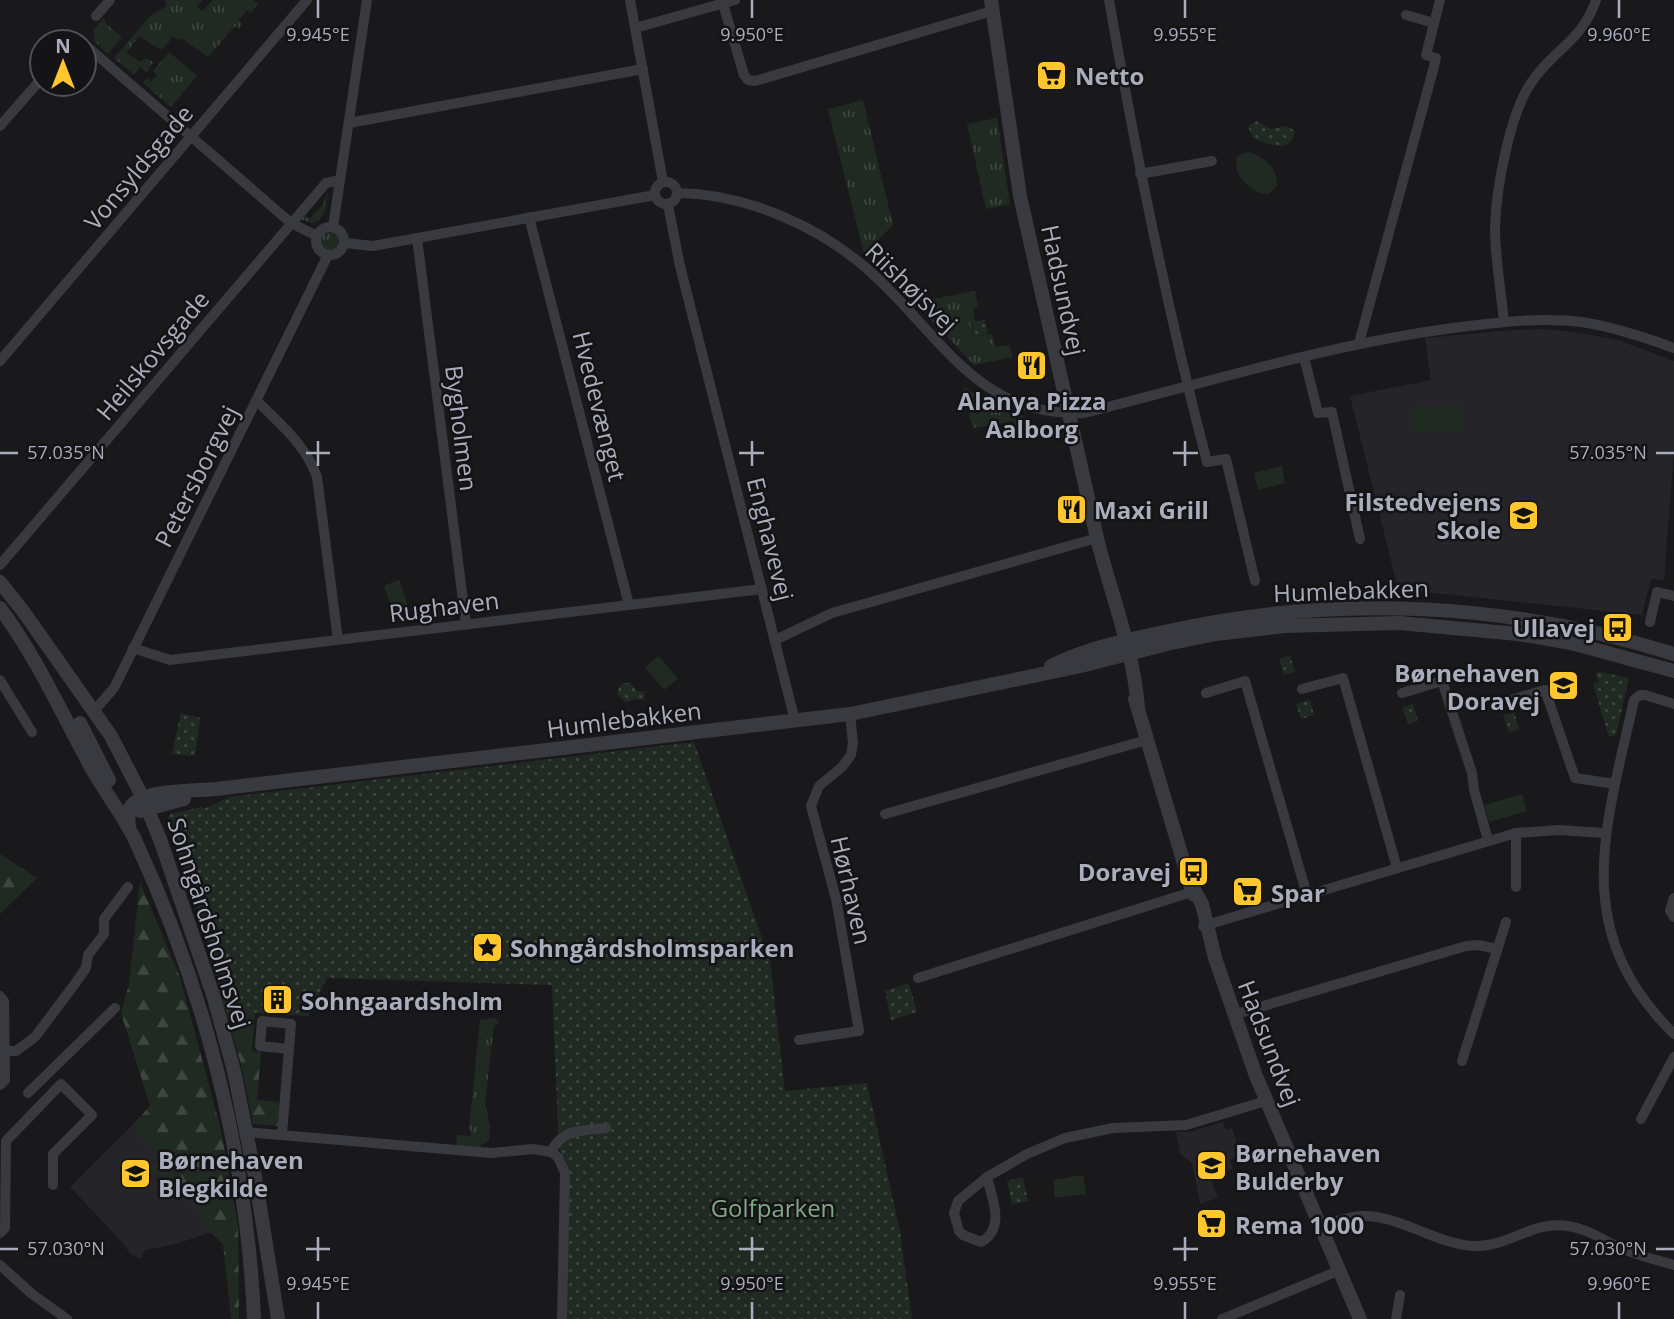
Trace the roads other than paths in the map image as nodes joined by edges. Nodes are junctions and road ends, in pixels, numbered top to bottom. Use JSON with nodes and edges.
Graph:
{"nodes":[{"id":1,"x":110,"y":0,"type":"edge"},
{"id":2,"x":307,"y":0,"type":"edge"},
{"id":3,"x":367,"y":0,"type":"edge"},
{"id":4,"x":631,"y":0,"type":"edge"},
{"id":5,"x":735,"y":0,"type":"edge"},
{"id":6,"x":1109,"y":0,"type":"edge"},
{"id":7,"x":1440,"y":0,"type":"edge"},
{"id":8,"x":1595,"y":0,"type":"edge"},
{"id":9,"x":723,"y":4,"type":"junction"},
{"id":10,"x":991,"y":5,"type":"edge"},
{"id":11,"x":1406,"y":15,"type":"dead end"},
{"id":12,"x":96,"y":16,"type":"dead end"},
{"id":13,"x":1434,"y":23,"type":"junction"},
{"id":14,"x":635,"y":28,"type":"junction"},
{"id":15,"x":98,"y":56,"type":"edge"},
{"id":16,"x":643,"y":69,"type":"junction"},
{"id":17,"x":28,"y":94,"type":"edge"},
{"id":18,"x":349,"y":123,"type":"junction"},
{"id":19,"x":0,"y":126,"type":"edge"},
{"id":20,"x":190,"y":138,"type":"junction"},
{"id":21,"x":1212,"y":161,"type":"dead end"},
{"id":22,"x":1140,"y":174,"type":"junction"},
{"id":23,"x":340,"y":180,"type":"junction"},
{"id":24,"x":663,"y":182,"type":"junction"},
{"id":25,"x":678,"y":193,"type":"junction"},
{"id":26,"x":655,"y":195,"type":"junction"},
{"id":27,"x":668,"y":205,"type":"junction"},
{"id":28,"x":529,"y":217,"type":"junction"},
{"id":29,"x":291,"y":223,"type":"junction"},
{"id":30,"x":333,"y":227,"type":"junction"},
{"id":31,"x":317,"y":236,"type":"junction"},
{"id":32,"x":417,"y":238,"type":"junction"},
{"id":33,"x":345,"y":243,"type":"junction"},
{"id":34,"x":328,"y":255,"type":"junction"},
{"id":35,"x":1504,"y":322,"type":"junction"},
{"id":36,"x":1359,"y":343,"type":"junction"},
{"id":37,"x":1674,"y":348,"type":"edge"},
{"id":38,"x":1304,"y":357,"type":"junction"},
{"id":39,"x":0,"y":361,"type":"edge"},
{"id":40,"x":1188,"y":387,"type":"junction"},
{"id":41,"x":257,"y":401,"type":"junction"},
{"id":42,"x":1068,"y":414,"type":"junction"},
{"id":43,"x":1097,"y":538,"type":"junction"},
{"id":44,"x":1360,"y":539,"type":"dead end"},
{"id":45,"x":0,"y":565,"type":"edge"},
{"id":46,"x":1255,"y":581,"type":"dead end"},
{"id":47,"x":0,"y":582,"type":"edge"},
{"id":48,"x":762,"y":589,"type":"junction"},
{"id":49,"x":1674,"y":596,"type":"edge"},
{"id":50,"x":629,"y":605,"type":"junction"},
{"id":51,"x":0,"y":608,"type":"edge"},
{"id":52,"x":10,"y":621,"type":"junction"},
{"id":53,"x":1650,"y":622,"type":"dead end"},
{"id":54,"x":467,"y":624,"type":"junction"},
{"id":55,"x":338,"y":640,"type":"junction"},
{"id":56,"x":775,"y":640,"type":"junction"},
{"id":57,"x":133,"y":648,"type":"junction"},
{"id":58,"x":1124,"y":648,"type":"junction"},
{"id":59,"x":1674,"y":654,"type":"edge"},
{"id":60,"x":1674,"y":671,"type":"edge"},
{"id":61,"x":0,"y":680,"type":"edge"},
{"id":62,"x":1302,"y":690,"type":"dead end"},
{"id":63,"x":1206,"y":693,"type":"dead end"},
{"id":64,"x":1402,"y":693,"type":"dead end"},
{"id":65,"x":1504,"y":702,"type":"dead end"},
{"id":66,"x":1674,"y":704,"type":"edge"},
{"id":67,"x":94,"y":711,"type":"junction"},
{"id":68,"x":850,"y":714,"type":"junction"},
{"id":69,"x":795,"y":721,"type":"junction"},
{"id":70,"x":32,"y":732,"type":"dead end"},
{"id":71,"x":1147,"y":740,"type":"junction"},
{"id":72,"x":1615,"y":783,"type":"junction"},
{"id":73,"x":145,"y":803,"type":"junction"},
{"id":74,"x":129,"y":811,"type":"junction"},
{"id":75,"x":885,"y":814,"type":"dead end"},
{"id":76,"x":129,"y":827,"type":"junction"},
{"id":77,"x":1516,"y":833,"type":"junction"},
{"id":78,"x":1604,"y":833,"type":"junction"},
{"id":79,"x":1488,"y":840,"type":"junction"},
{"id":80,"x":1397,"y":868,"type":"junction"},
{"id":81,"x":128,"y":887,"type":"dead end"},
{"id":82,"x":1516,"y":887,"type":"dead end"},
{"id":83,"x":1194,"y":890,"type":"junction"},
{"id":84,"x":1307,"y":895,"type":"junction"},
{"id":85,"x":1674,"y":898,"type":"edge"},
{"id":86,"x":1674,"y":917,"type":"edge"},
{"id":87,"x":1506,"y":922,"type":"dead end"},
{"id":88,"x":1206,"y":929,"type":"junction"},
{"id":89,"x":1497,"y":949,"type":"junction"},
{"id":90,"x":918,"y":978,"type":"dead end"},
{"id":91,"x":0,"y":996,"type":"edge"},
{"id":92,"x":115,"y":1008,"type":"dead end"},
{"id":93,"x":1233,"y":1015,"type":"junction"},
{"id":94,"x":1674,"y":1034,"type":"edge"},
{"id":95,"x":799,"y":1040,"type":"dead end"},
{"id":96,"x":289,"y":1049,"type":"dead end"},
{"id":97,"x":5,"y":1051,"type":"junction"},
{"id":98,"x":1674,"y":1057,"type":"edge"},
{"id":99,"x":1462,"y":1061,"type":"dead end"},
{"id":100,"x":48,"y":1073,"type":"junction"},
{"id":101,"x":0,"y":1084,"type":"edge"},
{"id":102,"x":61,"y":1084,"type":"junction"},
{"id":103,"x":28,"y":1093,"type":"dead end"},
{"id":104,"x":1266,"y":1101,"type":"junction"},
{"id":105,"x":1640,"y":1119,"type":"dead end"},
{"id":106,"x":606,"y":1128,"type":"dead end"},
{"id":107,"x":246,"y":1132,"type":"junction"},
{"id":108,"x":282,"y":1134,"type":"junction"},
{"id":109,"x":3,"y":1138,"type":"edge"},
{"id":110,"x":551,"y":1152,"type":"junction"},
{"id":111,"x":987,"y":1177,"type":"junction"},
{"id":112,"x":53,"y":1185,"type":"dead end"},
{"id":113,"x":1320,"y":1228,"type":"junction"},
{"id":114,"x":0,"y":1233,"type":"edge"},
{"id":115,"x":0,"y":1265,"type":"edge"},
{"id":116,"x":1674,"y":1265,"type":"edge"},
{"id":117,"x":1338,"y":1271,"type":"junction"},
{"id":118,"x":1400,"y":1295,"type":"dead end"},
{"id":119,"x":63,"y":1318,"type":"edge"},
{"id":120,"x":254,"y":1319,"type":"edge"},
{"id":121,"x":278,"y":1319,"type":"edge"},
{"id":122,"x":562,"y":1319,"type":"edge"},
{"id":123,"x":1223,"y":1319,"type":"edge"},
{"id":124,"x":1360,"y":1319,"type":"edge"},
{"id":125,"x":1396,"y":1319,"type":"edge"}],
"edges":[{"from":1,"to":12,"type":"street"},
{"from":2,"to":20,"type":"street","name":"Vonsyldsgade"},
{"from":3,"to":18,"type":"street"},
{"from":4,"to":14,"type":"street"},
{"from":5,"to":9,"type":"street"},
{"from":6,"to":22,"type":"street"},
{"from":7,"to":13,"type":"street"},
{"from":8,"to":35,"type":"street"},
{"from":9,"to":10,"type":"street"},
{"from":9,"to":14,"type":"street"},
{"from":10,"to":42,"type":"street","name":"Hadsundvej"},
{"from":11,"to":13,"type":"street"},
{"from":13,"to":36,"type":"street"},
{"from":14,"to":16,"type":"street"},
{"from":15,"to":20,"type":"street"},
{"from":16,"to":18,"type":"street"},
{"from":16,"to":24,"type":"street"},
{"from":17,"to":19,"type":"street"},
{"from":18,"to":23,"type":"street"},
{"from":20,"to":29,"type":"street"},
{"from":20,"to":39,"type":"street","name":"Vonsyldsgade"},
{"from":21,"to":22,"type":"street"},
{"from":22,"to":40,"type":"street"},
{"from":23,"to":29,"type":"street","name":"Heilskovsgade"},
{"from":23,"to":30,"type":"street"},
{"from":24,"to":25,"type":"street"},
{"from":24,"to":26,"type":"street"},
{"from":25,"to":27,"type":"street"},
{"from":25,"to":42,"type":"street","name":"Riishøjsvej"},
{"from":26,"to":27,"type":"street"},
{"from":26,"to":28,"type":"street"},
{"from":27,"to":48,"type":"street","name":"Enghavevej"},
{"from":28,"to":32,"type":"street"},
{"from":28,"to":50,"type":"street","name":"Hvedevænget"},
{"from":29,"to":31,"type":"street"},
{"from":29,"to":45,"type":"street","name":"Heilskovsgade"},
{"from":30,"to":31,"type":"street"},
{"from":30,"to":33,"type":"street"},
{"from":31,"to":34,"type":"street"},
{"from":32,"to":33,"type":"street"},
{"from":32,"to":54,"type":"street","name":"Bygholmen"},
{"from":33,"to":34,"type":"street"},
{"from":34,"to":41,"type":"street","name":"Petersborgvej"},
{"from":35,"to":36,"type":"street","name":"Riishøjsvej"},
{"from":35,"to":37,"type":"street","name":"Riishøjsvej"},
{"from":36,"to":38,"type":"street","name":"Riishøjsvej"},
{"from":38,"to":40,"type":"street","name":"Riishøjsvej"},
{"from":38,"to":44,"type":"street"},
{"from":40,"to":42,"type":"street","name":"Riishøjsvej"},
{"from":40,"to":46,"type":"street"},
{"from":41,"to":55,"type":"street"},
{"from":41,"to":57,"type":"street","name":"Petersborgvej"},
{"from":42,"to":43,"type":"street","name":"Hadsundvej"},
{"from":43,"to":56,"type":"street"},
{"from":43,"to":58,"type":"street","name":"Hadsundvej"},
{"from":47,"to":67,"type":"street","name":"Sohngårdsholmsvej"},
{"from":48,"to":50,"type":"street","name":"Rughaven"},
{"from":48,"to":56,"type":"street","name":"Enghavevej"},
{"from":49,"to":53,"type":"street"},
{"from":50,"to":54,"type":"street","name":"Rughaven"},
{"from":51,"to":52,"type":"street","name":"Sohngårdsholmsvej"},
{"from":52,"to":74,"type":"street"},
{"from":52,"to":76,"type":"street","name":"Sohngårdsholmsvej"},
{"from":54,"to":55,"type":"street","name":"Rughaven"},
{"from":55,"to":57,"type":"street","name":"Rughaven"},
{"from":56,"to":69,"type":"street","name":"Enghavevej"},
{"from":57,"to":67,"type":"street","name":"Petersborgvej"},
{"from":58,"to":59,"type":"street","name":"Humlebakken"},
{"from":58,"to":60,"type":"street","name":"Humlebakken"},
{"from":58,"to":68,"type":"street","name":"Humlebakken"},
{"from":58,"to":71,"type":"street","name":"Hadsundvej"},
{"from":61,"to":70,"type":"street"},
{"from":62,"to":80,"type":"street"},
{"from":63,"to":84,"type":"street"},
{"from":64,"to":79,"type":"street"},
{"from":65,"to":72,"type":"street"},
{"from":66,"to":72,"type":"street"},
{"from":67,"to":73,"type":"street","name":"Sohngårdsholmsvej"},
{"from":68,"to":69,"type":"street","name":"Humlebakken"},
{"from":68,"to":95,"type":"street","name":"Hørhaven"},
{"from":69,"to":73,"type":"street","name":"Humlebakken"},
{"from":71,"to":75,"type":"street"},
{"from":71,"to":83,"type":"street","name":"Hadsundvej"},
{"from":72,"to":78,"type":"street"},
{"from":73,"to":74,"type":"street"},
{"from":73,"to":107,"type":"street","name":"Sohngårdsholmsvej"},
{"from":74,"to":76,"type":"street"},
{"from":76,"to":120,"type":"street","name":"Sohngårdsholmsvej"},
{"from":77,"to":78,"type":"street"},
{"from":77,"to":79,"type":"street"},
{"from":77,"to":82,"type":"street"},
{"from":78,"to":94,"type":"street"},
{"from":79,"to":80,"type":"street"},
{"from":80,"to":84,"type":"street"},
{"from":81,"to":97,"type":"street"},
{"from":83,"to":88,"type":"street","name":"Hadsundvej"},
{"from":83,"to":90,"type":"street"},
{"from":84,"to":88,"type":"street"},
{"from":85,"to":86,"type":"street"},
{"from":87,"to":89,"type":"street"},
{"from":88,"to":93,"type":"street","name":"Hadsundvej"},
{"from":89,"to":93,"type":"street"},
{"from":89,"to":99,"type":"street"},
{"from":91,"to":97,"type":"street"},
{"from":92,"to":100,"type":"street"},
{"from":93,"to":104,"type":"street","name":"Hadsundvej"},
{"from":96,"to":108,"type":"street"},
{"from":97,"to":101,"type":"street"},
{"from":98,"to":105,"type":"street"},
{"from":100,"to":102,"type":"street"},
{"from":100,"to":103,"type":"street"},
{"from":102,"to":109,"type":"street"},
{"from":102,"to":112,"type":"street"},
{"from":104,"to":111,"type":"street"},
{"from":104,"to":113,"type":"street","name":"Hadsundvej"},
{"from":106,"to":110,"type":"street"},
{"from":107,"to":108,"type":"street"},
{"from":107,"to":121,"type":"street","name":"Sohngårdsholmsvej"},
{"from":108,"to":110,"type":"street"},
{"from":109,"to":114,"type":"street"},
{"from":110,"to":122,"type":"street"},
{"from":111,"to":111,"type":"street"},
{"from":113,"to":116,"type":"street"},
{"from":113,"to":117,"type":"street","name":"Hadsundvej"},
{"from":115,"to":119,"type":"street"},
{"from":117,"to":123,"type":"street"},
{"from":117,"to":124,"type":"street","name":"Hadsundvej"},
{"from":118,"to":125,"type":"street"}]}
